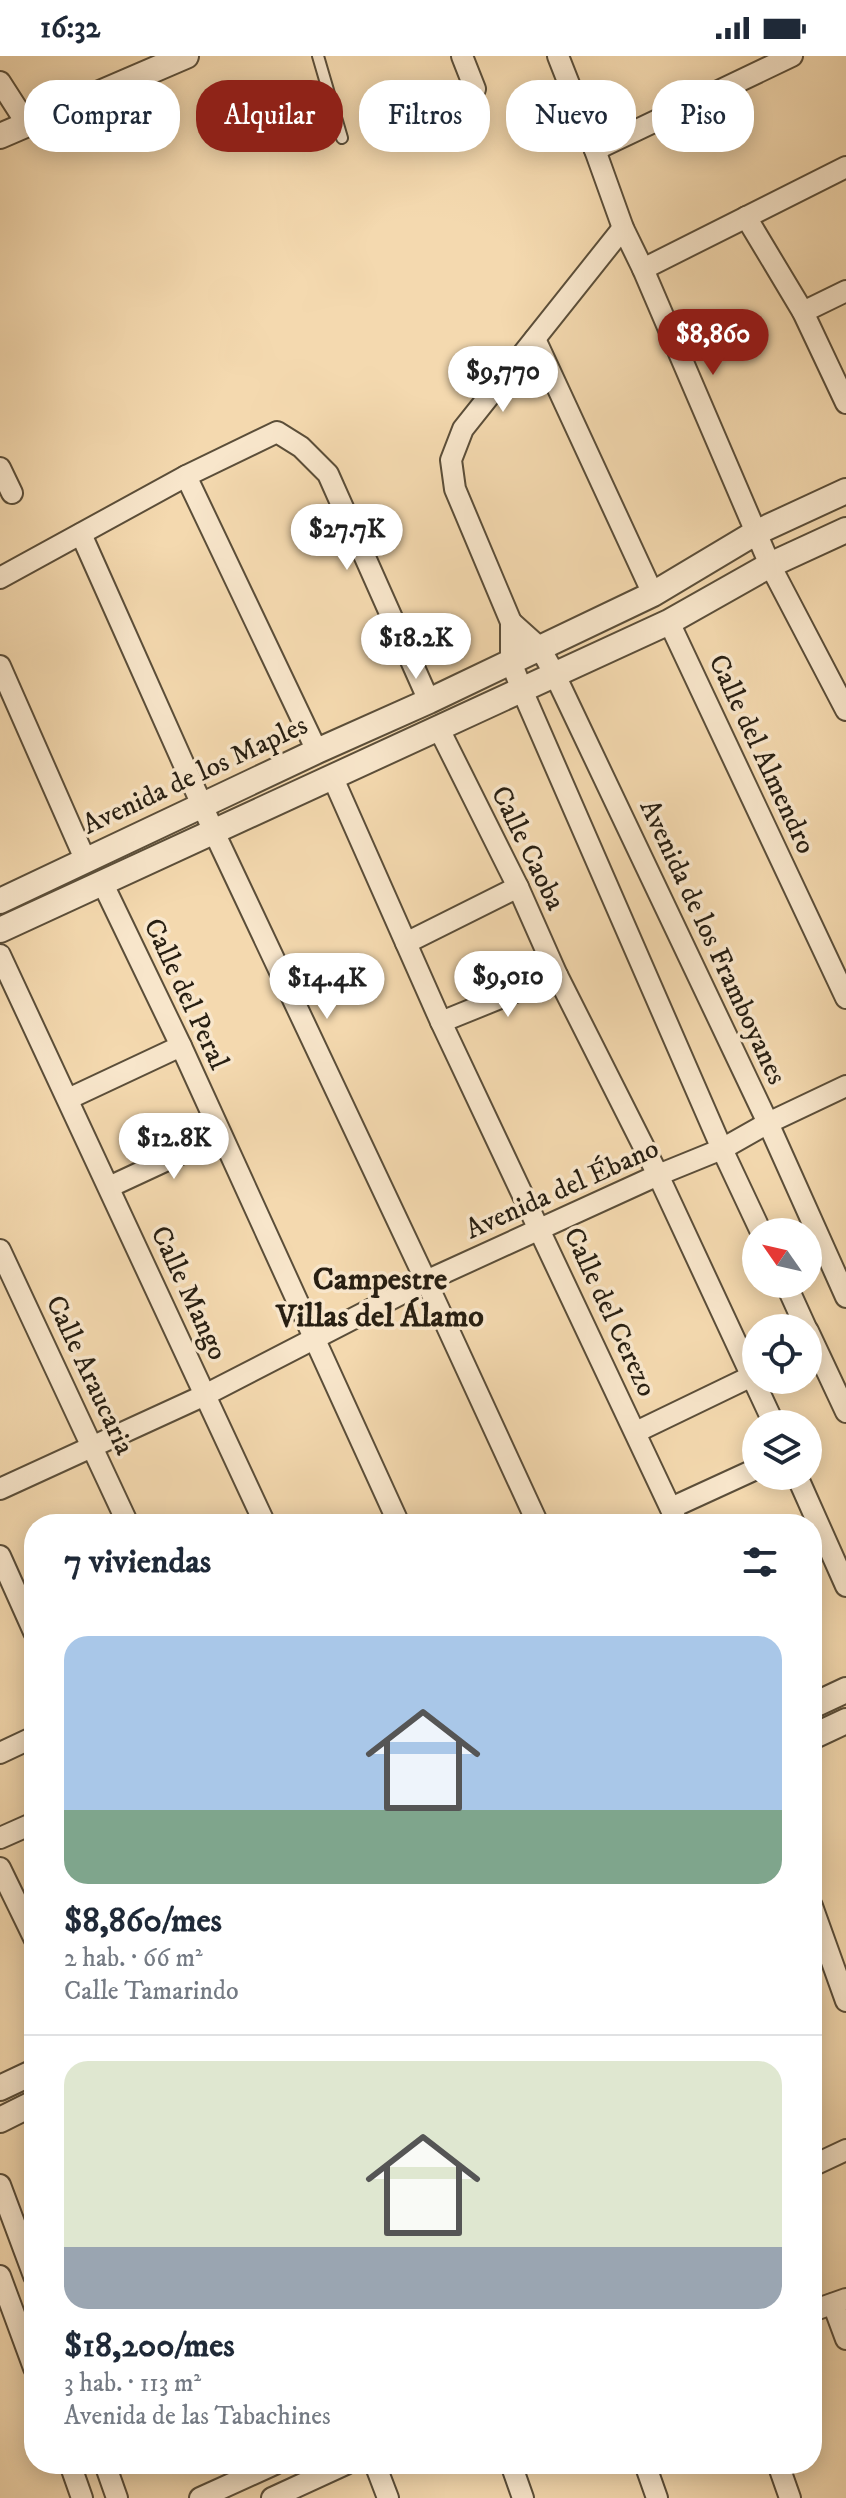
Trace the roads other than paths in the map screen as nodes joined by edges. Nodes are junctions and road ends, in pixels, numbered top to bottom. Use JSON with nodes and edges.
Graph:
{"nodes":[{"id":1,"x":186,"y":56,"type":"edge"},
{"id":2,"x":318,"y":56,"type":"edge"},
{"id":3,"x":462,"y":56,"type":"edge"},
{"id":4,"x":558,"y":56,"type":"edge"},
{"id":5,"x":792,"y":56,"type":"edge"},
{"id":6,"x":153,"y":62,"type":"edge"},
{"id":7,"x":116,"y":80,"type":"edge"},
{"id":8,"x":325,"y":80,"type":"edge"},
{"id":9,"x":471,"y":80,"type":"edge"},
{"id":10,"x":567,"y":80,"type":"edge"},
{"id":11,"x":0,"y":82,"type":"edge"},
{"id":12,"x":24,"y":119,"type":"edge"},
{"id":13,"x":24,"y":125,"type":"edge"},
{"id":14,"x":636,"y":130,"type":"edge"},
{"id":15,"x":0,"y":136,"type":"edge"},
{"id":16,"x":596,"y":152,"type":"edge"},
{"id":17,"x":846,"y":167,"type":"edge"},
{"id":18,"x":746,"y":217,"type":"junction"},
{"id":19,"x":623,"y":228,"type":"junction"},
{"id":20,"x":643,"y":269,"type":"junction"},
{"id":21,"x":846,"y":291,"type":"edge"},
{"id":22,"x":803,"y":312,"type":"junction"},
{"id":23,"x":535,"y":339,"type":"junction"},
{"id":24,"x":846,"y":403,"type":"edge"},
{"id":25,"x":0,"y":468,"type":"edge"},
{"id":26,"x":186,"y":476,"type":"junction"},
{"id":27,"x":846,"y":491,"type":"edge"},
{"id":28,"x":12,"y":493,"type":"dead end"},
{"id":29,"x":846,"y":530,"type":"edge"},
{"id":30,"x":755,"y":533,"type":"junction"},
{"id":31,"x":81,"y":534,"type":"junction"},
{"id":32,"x":770,"y":565,"type":"junction"},
{"id":33,"x":0,"y":578,"type":"edge"},
{"id":34,"x":653,"y":594,"type":"junction"},
{"id":35,"x":511,"y":622,"type":"junction"},
{"id":36,"x":669,"y":622,"type":"junction"},
{"id":37,"x":540,"y":648,"type":"junction"},
{"id":38,"x":511,"y":662,"type":"junction"},
{"id":39,"x":0,"y":666,"type":"edge"},
{"id":40,"x":555,"y":675,"type":"junction"},
{"id":41,"x":522,"y":690,"type":"junction"},
{"id":42,"x":429,"y":701,"type":"junction"},
{"id":43,"x":846,"y":710,"type":"edge"},
{"id":44,"x":439,"y":729,"type":"junction"},
{"id":45,"x":317,"y":751,"type":"junction"},
{"id":46,"x":332,"y":776,"type":"junction"},
{"id":47,"x":203,"y":806,"type":"junction"},
{"id":48,"x":214,"y":832,"type":"junction"},
{"id":49,"x":85,"y":859,"type":"junction"},
{"id":50,"x":102,"y":882,"type":"junction"},
{"id":51,"x":518,"y":887,"type":"junction"},
{"id":52,"x":0,"y":901,"type":"edge"},
{"id":53,"x":0,"y":930,"type":"edge"},
{"id":54,"x":406,"y":943,"type":"junction"},
{"id":55,"x":0,"y":955,"type":"edge"},
{"id":56,"x":557,"y":975,"type":"junction"},
{"id":57,"x":846,"y":998,"type":"edge"},
{"id":58,"x":441,"y":1022,"type":"junction"},
{"id":59,"x":181,"y":1046,"type":"junction"},
{"id":60,"x":846,"y":1086,"type":"edge"},
{"id":61,"x":68,"y":1099,"type":"junction"},
{"id":62,"x":768,"y":1123,"type":"junction"},
{"id":63,"x":221,"y":1135,"type":"junction"},
{"id":64,"x":722,"y":1149,"type":"junction"},
{"id":65,"x":658,"y":1175,"type":"junction"},
{"id":66,"x":109,"y":1187,"type":"junction"},
{"id":67,"x":754,"y":1218,"type":"edge"},
{"id":68,"x":540,"y":1229,"type":"junction"},
{"id":69,"x":0,"y":1250,"type":"edge"},
{"id":70,"x":426,"y":1281,"type":"junction"},
{"id":71,"x":846,"y":1297,"type":"edge"},
{"id":72,"x":316,"y":1339,"type":"junction"},
{"id":73,"x":742,"y":1355,"type":"edge"},
{"id":74,"x":822,"y":1362,"type":"edge"},
{"id":75,"x":742,"y":1381,"type":"edge"},
{"id":76,"x":205,"y":1395,"type":"junction"},
{"id":77,"x":846,"y":1412,"type":"edge"},
{"id":78,"x":636,"y":1432,"type":"junction"},
{"id":79,"x":93,"y":1446,"type":"junction"},
{"id":80,"x":742,"y":1477,"type":"edge"},
{"id":81,"x":0,"y":1489,"type":"edge"},
{"id":82,"x":803,"y":1490,"type":"edge"},
{"id":83,"x":124,"y":1514,"type":"edge"},
{"id":84,"x":260,"y":1514,"type":"edge"},
{"id":85,"x":395,"y":1514,"type":"edge"},
{"id":86,"x":533,"y":1514,"type":"edge"},
{"id":87,"x":673,"y":1514,"type":"edge"},
{"id":88,"x":677,"y":1514,"type":"edge"},
{"id":89,"x":814,"y":1514,"type":"edge"},
{"id":90,"x":822,"y":1532,"type":"edge"},
{"id":91,"x":0,"y":1556,"type":"edge"},
{"id":92,"x":846,"y":1586,"type":"edge"},
{"id":93,"x":24,"y":1610,"type":"edge"},
{"id":94,"x":846,"y":1690,"type":"edge"},
{"id":95,"x":822,"y":1701,"type":"edge"},
{"id":96,"x":846,"y":1721,"type":"edge"},
{"id":97,"x":822,"y":1732,"type":"edge"},
{"id":98,"x":24,"y":1742,"type":"edge"},
{"id":99,"x":0,"y":1753,"type":"edge"},
{"id":100,"x":24,"y":1827,"type":"edge"},
{"id":101,"x":0,"y":1838,"type":"edge"},
{"id":102,"x":0,"y":1868,"type":"edge"},
{"id":103,"x":24,"y":1917,"type":"edge"},
{"id":104,"x":822,"y":1934,"type":"edge"},
{"id":105,"x":846,"y":2001,"type":"edge"},
{"id":106,"x":24,"y":2077,"type":"edge"},
{"id":107,"x":0,"y":2088,"type":"edge"},
{"id":108,"x":24,"y":2108,"type":"edge"},
{"id":109,"x":0,"y":2120,"type":"edge"},
{"id":110,"x":846,"y":2150,"type":"edge"},
{"id":111,"x":822,"y":2161,"type":"edge"},
{"id":112,"x":0,"y":2185,"type":"edge"},
{"id":113,"x":24,"y":2249,"type":"edge"},
{"id":114,"x":0,"y":2276,"type":"edge"},
{"id":115,"x":840,"y":2302,"type":"edge"},
{"id":116,"x":846,"y":2339,"type":"edge"},
{"id":117,"x":24,"y":2341,"type":"edge"},
{"id":118,"x":74,"y":2474,"type":"edge"},
{"id":119,"x":109,"y":2474,"type":"edge"},
{"id":120,"x":235,"y":2474,"type":"edge"},
{"id":121,"x":324,"y":2474,"type":"edge"},
{"id":122,"x":379,"y":2474,"type":"edge"},
{"id":123,"x":515,"y":2474,"type":"edge"},
{"id":124,"x":649,"y":2474,"type":"edge"},
{"id":125,"x":782,"y":2474,"type":"edge"},
{"id":126,"x":82,"y":2498,"type":"edge"},
{"id":127,"x":117,"y":2498,"type":"edge"},
{"id":128,"x":200,"y":2498,"type":"edge"},
{"id":129,"x":272,"y":2498,"type":"edge"},
{"id":130,"x":388,"y":2498,"type":"edge"},
{"id":131,"x":523,"y":2498,"type":"edge"},
{"id":132,"x":657,"y":2498,"type":"edge"},
{"id":133,"x":790,"y":2498,"type":"edge"}],
"edges":[{"from":1,"to":6,"type":"street"},
{"from":2,"to":8,"type":"lane"},
{"from":3,"to":9,"type":"street"},
{"from":4,"to":10,"type":"street"},
{"from":5,"to":14,"type":"street"},
{"from":6,"to":7,"type":"street"},
{"from":11,"to":12,"type":"street"},
{"from":13,"to":15,"type":"street"},
{"from":16,"to":19,"type":"street"},
{"from":17,"to":18,"type":"street"},
{"from":18,"to":20,"type":"street"},
{"from":18,"to":22,"type":"street"},
{"from":19,"to":20,"type":"street"},
{"from":19,"to":23,"type":"street","name":"Avenida de los Framboyanes"},
{"from":20,"to":30,"type":"street"},
{"from":21,"to":22,"type":"street"},
{"from":22,"to":24,"type":"street"},
{"from":23,"to":34,"type":"street"},
{"from":23,"to":35,"type":"street","name":"Avenida de los Framboyanes"},
{"from":25,"to":28,"type":"street"},
{"from":26,"to":31,"type":"street"},
{"from":26,"to":42,"type":"street"},
{"from":26,"to":45,"type":"street"},
{"from":27,"to":30,"type":"street","name":"Avenida de los Maples"},
{"from":29,"to":32,"type":"street","name":"Avenida de los Maples"},
{"from":30,"to":32,"type":"street"},
{"from":30,"to":34,"type":"street","name":"Avenida de los Maples"},
{"from":31,"to":33,"type":"street"},
{"from":31,"to":47,"type":"street"},
{"from":32,"to":36,"type":"street","name":"Avenida de los Maples"},
{"from":32,"to":43,"type":"street"},
{"from":34,"to":37,"type":"street","name":"Avenida de los Maples"},
{"from":35,"to":37,"type":"street","name":"Avenida de los Framboyanes"},
{"from":35,"to":38,"type":"street","name":"Avenida de los Framboyanes"},
{"from":36,"to":40,"type":"street","name":"Avenida de los Maples"},
{"from":36,"to":57,"type":"street","name":"Calle del Almendro"},
{"from":37,"to":38,"type":"street","name":"Avenida de los Maples"},
{"from":37,"to":40,"type":"street","name":"Avenida de los Framboyanes"},
{"from":38,"to":41,"type":"street","name":"Avenida de los Framboyanes"},
{"from":38,"to":42,"type":"street","name":"Avenida de los Maples"},
{"from":39,"to":49,"type":"street"},
{"from":40,"to":41,"type":"street","name":"Avenida de los Maples"},
{"from":40,"to":62,"type":"street","name":"Avenida de los Framboyanes"},
{"from":41,"to":44,"type":"street","name":"Avenida de los Maples"},
{"from":41,"to":64,"type":"street","name":"Avenida de los Framboyanes"},
{"from":42,"to":45,"type":"street","name":"Avenida de los Maples"},
{"from":44,"to":46,"type":"street","name":"Avenida de los Maples"},
{"from":44,"to":51,"type":"street","name":"Calle Caoba"},
{"from":45,"to":47,"type":"street","name":"Avenida de los Maples"},
{"from":46,"to":48,"type":"street","name":"Avenida de los Maples"},
{"from":46,"to":54,"type":"street","name":"Calle del Cerezo"},
{"from":47,"to":48,"type":"street"},
{"from":47,"to":49,"type":"street","name":"Avenida de los Maples"},
{"from":48,"to":50,"type":"street","name":"Avenida de los Maples"},
{"from":48,"to":70,"type":"street"},
{"from":49,"to":52,"type":"street","name":"Avenida de los Maples"},
{"from":50,"to":53,"type":"street","name":"Avenida de los Maples"},
{"from":50,"to":59,"type":"street","name":"Calle del Peral"},
{"from":51,"to":54,"type":"street"},
{"from":51,"to":56,"type":"street","name":"Calle Caoba"},
{"from":54,"to":58,"type":"street","name":"Calle del Cerezo"},
{"from":55,"to":61,"type":"street","name":"Calle Mango"},
{"from":56,"to":58,"type":"street"},
{"from":56,"to":65,"type":"street","name":"Calle Caoba"},
{"from":58,"to":68,"type":"street","name":"Calle del Cerezo"},
{"from":59,"to":61,"type":"street"},
{"from":59,"to":63,"type":"street","name":"Calle del Peral"},
{"from":60,"to":62,"type":"street","name":"Avenida del Ébano"},
{"from":61,"to":66,"type":"street","name":"Calle Mango"},
{"from":62,"to":64,"type":"street","name":"Avenida del Ébano"},
{"from":62,"to":71,"type":"street","name":"Avenida de los Framboyanes"},
{"from":63,"to":66,"type":"street"},
{"from":63,"to":72,"type":"street","name":"Calle del Peral"},
{"from":64,"to":65,"type":"street","name":"Avenida del Ébano"},
{"from":64,"to":67,"type":"street","name":"Avenida de los Framboyanes"},
{"from":65,"to":68,"type":"street","name":"Avenida del Ébano"},
{"from":65,"to":73,"type":"street","name":"Calle Caoba"},
{"from":66,"to":76,"type":"street","name":"Calle Mango"},
{"from":68,"to":70,"type":"street","name":"Avenida del Ébano"},
{"from":68,"to":78,"type":"street","name":"Calle del Cerezo"},
{"from":69,"to":79,"type":"street","name":"Calle Araucaria"},
{"from":70,"to":72,"type":"street","name":"Avenida del Ébano"},
{"from":70,"to":86,"type":"street"},
{"from":72,"to":76,"type":"street","name":"Avenida del Ébano"},
{"from":72,"to":85,"type":"street","name":"Calle del Peral"},
{"from":74,"to":77,"type":"street"},
{"from":75,"to":78,"type":"street"},
{"from":76,"to":79,"type":"street","name":"Avenida del Ébano"},
{"from":76,"to":84,"type":"street","name":"Calle Mango"},
{"from":78,"to":87,"type":"street","name":"Calle del Cerezo"},
{"from":79,"to":81,"type":"street","name":"Avenida del Ébano"},
{"from":79,"to":83,"type":"street","name":"Calle Araucaria"},
{"from":80,"to":88,"type":"street"},
{"from":82,"to":89,"type":"street"},
{"from":90,"to":92,"type":"street"},
{"from":91,"to":93,"type":"street"},
{"from":94,"to":95,"type":"street"},
{"from":96,"to":97,"type":"street"},
{"from":98,"to":99,"type":"street"},
{"from":100,"to":101,"type":"street"},
{"from":102,"to":103,"type":"street"},
{"from":104,"to":105,"type":"street"},
{"from":106,"to":107,"type":"street"},
{"from":108,"to":109,"type":"street"},
{"from":110,"to":111,"type":"street"},
{"from":112,"to":113,"type":"street"},
{"from":114,"to":117,"type":"street"},
{"from":115,"to":116,"type":"street"},
{"from":118,"to":126,"type":"street"},
{"from":119,"to":127,"type":"street"},
{"from":120,"to":128,"type":"street"},
{"from":121,"to":129,"type":"street"},
{"from":122,"to":130,"type":"street"},
{"from":123,"to":131,"type":"street"},
{"from":124,"to":132,"type":"street"},
{"from":125,"to":133,"type":"street"}]}
